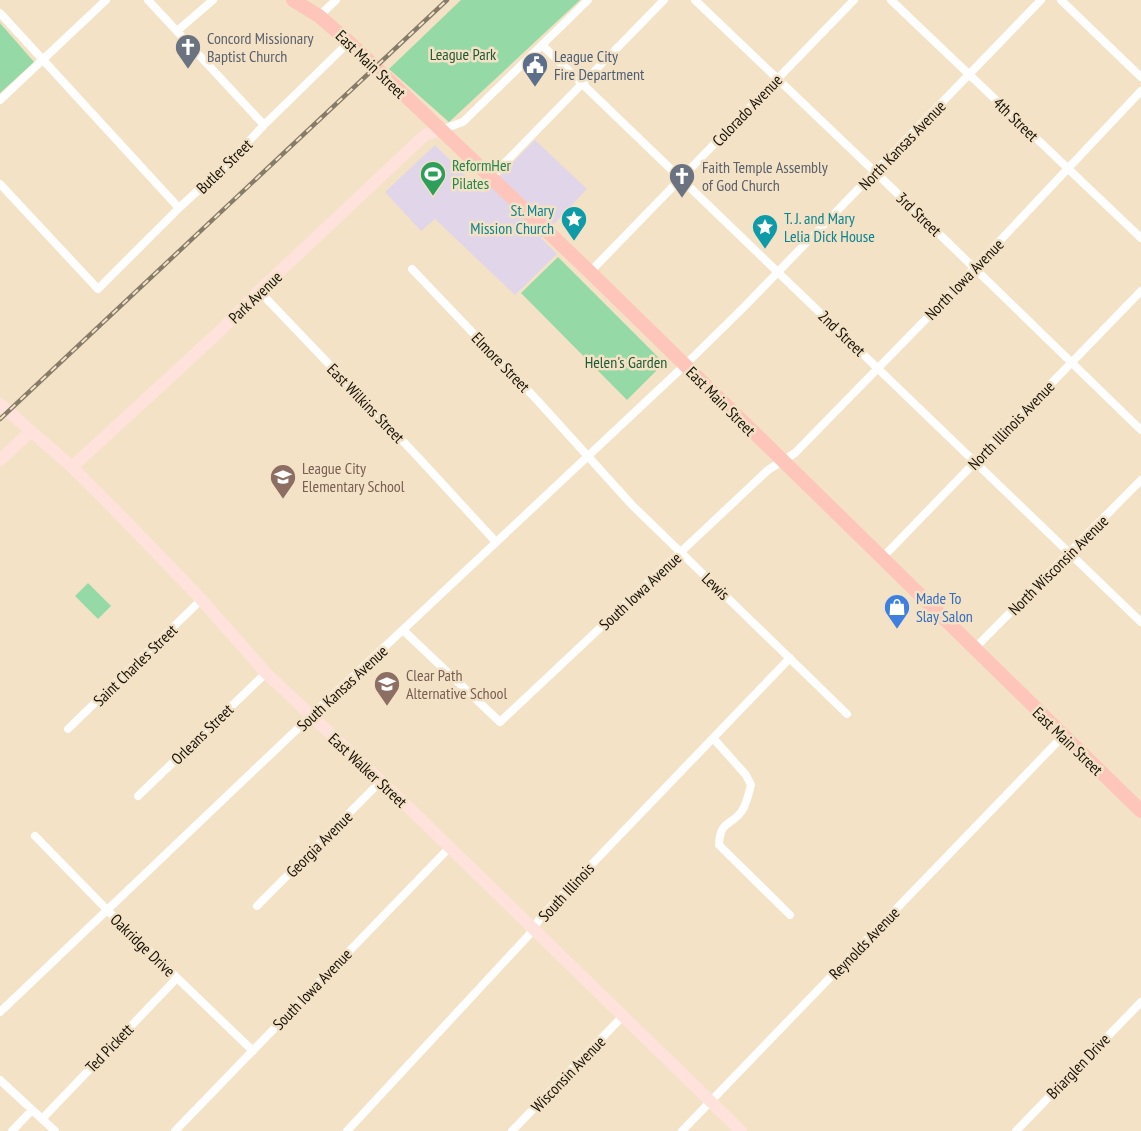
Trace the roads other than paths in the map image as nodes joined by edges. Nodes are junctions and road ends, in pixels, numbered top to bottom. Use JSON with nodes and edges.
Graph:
{"nodes":[{"id":1,"x":106,"y":0,"type":"edge"},
{"id":2,"x":148,"y":0,"type":"edge"},
{"id":3,"x":213,"y":0,"type":"edge"},
{"id":4,"x":293,"y":0,"type":"edge"},
{"id":5,"x":336,"y":0,"type":"edge"},
{"id":6,"x":588,"y":0,"type":"edge"},
{"id":7,"x":664,"y":0,"type":"edge"},
{"id":8,"x":694,"y":0,"type":"edge"},
{"id":9,"x":854,"y":0,"type":"edge"},
{"id":10,"x":891,"y":0,"type":"edge"},
{"id":11,"x":1041,"y":0,"type":"edge"},
{"id":12,"x":1061,"y":0,"type":"edge"},
{"id":13,"x":0,"y":13,"type":"edge"},
{"id":14,"x":319,"y":16,"type":"junction"},
{"id":15,"x":177,"y":31,"type":"junction"},
{"id":16,"x":349,"y":42,"type":"junction"},
{"id":17,"x":542,"y":45,"type":"junction"},
{"id":18,"x":44,"y":59,"type":"junction"},
{"id":19,"x":970,"y":75,"type":"junction"},
{"id":20,"x":1141,"y":77,"type":"edge"},
{"id":21,"x":777,"y":79,"type":"junction"},
{"id":22,"x":584,"y":84,"type":"junction"},
{"id":23,"x":1141,"y":92,"type":"edge"},
{"id":24,"x":0,"y":100,"type":"edge"},
{"id":25,"x":264,"y":125,"type":"junction"},
{"id":26,"x":440,"y":130,"type":"junction"},
{"id":27,"x":1068,"y":169,"type":"junction"},
{"id":28,"x":876,"y":172,"type":"junction"},
{"id":29,"x":491,"y":177,"type":"junction"},
{"id":30,"x":681,"y":178,"type":"junction"},
{"id":31,"x":0,"y":184,"type":"edge"},
{"id":32,"x":179,"y":208,"type":"junction"},
{"id":33,"x":1141,"y":238,"type":"edge"},
{"id":34,"x":974,"y":268,"type":"junction"},
{"id":35,"x":412,"y":269,"type":"dead end"},
{"id":36,"x":590,"y":272,"type":"junction"},
{"id":37,"x":779,"y":272,"type":"junction"},
{"id":38,"x":259,"y":291,"type":"junction"},
{"id":39,"x":1141,"y":291,"type":"edge"},
{"id":40,"x":1072,"y":363,"type":"junction"},
{"id":41,"x":685,"y":365,"type":"junction"},
{"id":42,"x":878,"y":367,"type":"junction"},
{"id":43,"x":0,"y":404,"type":"edge"},
{"id":44,"x":1141,"y":430,"type":"edge"},
{"id":45,"x":31,"y":431,"type":"junction"},
{"id":46,"x":588,"y":456,"type":"junction"},
{"id":47,"x":0,"y":460,"type":"edge"},
{"id":48,"x":782,"y":461,"type":"junction"},
{"id":49,"x":976,"y":461,"type":"junction"},
{"id":50,"x":72,"y":467,"type":"junction"},
{"id":51,"x":1141,"y":480,"type":"edge"},
{"id":52,"x":496,"y":542,"type":"junction"},
{"id":53,"x":682,"y":552,"type":"junction"},
{"id":54,"x":1071,"y":553,"type":"junction"},
{"id":55,"x":882,"y":558,"type":"junction"},
{"id":56,"x":201,"y":600,"type":"junction"},
{"id":57,"x":1141,"y":622,"type":"edge"},
{"id":58,"x":404,"y":630,"type":"junction"},
{"id":59,"x":974,"y":649,"type":"junction"},
{"id":60,"x":790,"y":658,"type":"junction"},
{"id":61,"x":266,"y":673,"type":"junction"},
{"id":62,"x":847,"y":714,"type":"dead end"},
{"id":63,"x":311,"y":716,"type":"junction"},
{"id":64,"x":68,"y":729,"type":"dead end"},
{"id":65,"x":1063,"y":736,"type":"junction"},
{"id":66,"x":713,"y":738,"type":"junction"},
{"id":67,"x":381,"y":781,"type":"junction"},
{"id":68,"x":138,"y":796,"type":"dead end"},
{"id":69,"x":1141,"y":811,"type":"edge"},
{"id":70,"x":35,"y":836,"type":"dead end"},
{"id":71,"x":450,"y":847,"type":"junction"},
{"id":72,"x":257,"y":906,"type":"dead end"},
{"id":73,"x":107,"y":909,"type":"junction"},
{"id":74,"x":790,"y":915,"type":"dead end"},
{"id":75,"x":532,"y":928,"type":"junction"},
{"id":76,"x":177,"y":978,"type":"junction"},
{"id":77,"x":1141,"y":1002,"type":"edge"},
{"id":78,"x":0,"y":1012,"type":"edge"},
{"id":79,"x":623,"y":1016,"type":"junction"},
{"id":80,"x":253,"y":1051,"type":"junction"},
{"id":81,"x":0,"y":1080,"type":"edge"},
{"id":82,"x":711,"y":1102,"type":"junction"},
{"id":83,"x":32,"y":1110,"type":"junction"},
{"id":84,"x":42,"y":1119,"type":"junction"},
{"id":85,"x":1021,"y":1129,"type":"edge"},
{"id":86,"x":12,"y":1131,"type":"edge"},
{"id":87,"x":55,"y":1131,"type":"edge"},
{"id":88,"x":175,"y":1131,"type":"edge"},
{"id":89,"x":347,"y":1131,"type":"edge"},
{"id":90,"x":512,"y":1131,"type":"edge"},
{"id":91,"x":682,"y":1131,"type":"edge"},
{"id":92,"x":741,"y":1131,"type":"edge"}],
"edges":[{"from":1,"to":18,"type":"street"},
{"from":2,"to":15,"type":"street"},
{"from":3,"to":15,"type":"street"},
{"from":4,"to":14,"type":"main road","name":"East Main Street"},
{"from":5,"to":14,"type":"street"},
{"from":6,"to":17,"type":"street"},
{"from":7,"to":22,"type":"street"},
{"from":8,"to":21,"type":"street","name":"3rd Street"},
{"from":9,"to":21,"type":"street","name":"Colorado Avenue"},
{"from":10,"to":19,"type":"street","name":"4th Street"},
{"from":11,"to":19,"type":"street","name":"North Kansas Avenue"},
{"from":12,"to":20,"type":"street"},
{"from":13,"to":18,"type":"street"},
{"from":14,"to":16,"type":"main road","name":"East Main Street"},
{"from":15,"to":25,"type":"street"},
{"from":16,"to":25,"type":"street","name":"Butler Street"},
{"from":16,"to":26,"type":"main road","name":"East Main Street"},
{"from":17,"to":22,"type":"street","name":"2nd Street"},
{"from":17,"to":26,"type":"street"},
{"from":18,"to":24,"type":"street"},
{"from":18,"to":32,"type":"street"},
{"from":19,"to":27,"type":"street","name":"4th Street"},
{"from":19,"to":28,"type":"street","name":"North Kansas Avenue"},
{"from":21,"to":28,"type":"street","name":"3rd Street"},
{"from":21,"to":30,"type":"street","name":"Colorado Avenue"},
{"from":22,"to":29,"type":"street"},
{"from":22,"to":30,"type":"street","name":"2nd Street"},
{"from":23,"to":27,"type":"street","name":"North Iowa Avenue"},
{"from":25,"to":32,"type":"street","name":"Butler Street"},
{"from":26,"to":29,"type":"main road","name":"East Main Street"},
{"from":26,"to":38,"type":"street","name":"Park Avenue"},
{"from":27,"to":33,"type":"street","name":"4th Street"},
{"from":27,"to":34,"type":"street","name":"North Iowa Avenue"},
{"from":28,"to":34,"type":"street","name":"3rd Street"},
{"from":28,"to":37,"type":"street","name":"North Kansas Avenue"},
{"from":29,"to":36,"type":"main road","name":"East Main Street"},
{"from":30,"to":36,"type":"street","name":"Colorado Avenue"},
{"from":30,"to":37,"type":"street","name":"2nd Street"},
{"from":31,"to":32,"type":"street","name":"Butler Street"},
{"from":34,"to":40,"type":"street","name":"3rd Street"},
{"from":34,"to":42,"type":"street","name":"North Iowa Avenue"},
{"from":35,"to":46,"type":"street","name":"Elmore Street"},
{"from":36,"to":41,"type":"main road","name":"East Main Street"},
{"from":37,"to":41,"type":"street","name":"North Kansas Avenue"},
{"from":37,"to":42,"type":"street","name":"2nd Street"},
{"from":38,"to":50,"type":"street","name":"Park Avenue"},
{"from":38,"to":52,"type":"street","name":"East Wilkins Street"},
{"from":39,"to":40,"type":"street","name":"North Illinois Avenue"},
{"from":40,"to":44,"type":"street","name":"3rd Street"},
{"from":40,"to":49,"type":"street","name":"North Illinois Avenue"},
{"from":41,"to":46,"type":"street","name":"South Kansas Avenue"},
{"from":41,"to":48,"type":"main road","name":"East Main Street"},
{"from":42,"to":48,"type":"street","name":"North Iowa Avenue"},
{"from":42,"to":49,"type":"street","name":"2nd Street"},
{"from":43,"to":45,"type":"street","name":"East Walker Street"},
{"from":45,"to":47,"type":"street"},
{"from":45,"to":50,"type":"street","name":"East Walker Street"},
{"from":46,"to":52,"type":"street","name":"South Kansas Avenue"},
{"from":46,"to":53,"type":"street","name":"Lewis"},
{"from":48,"to":53,"type":"street","name":"South Iowa Avenue"},
{"from":48,"to":55,"type":"main road","name":"East Main Street"},
{"from":49,"to":54,"type":"street","name":"2nd Street"},
{"from":49,"to":55,"type":"street","name":"North Illinois Avenue"},
{"from":50,"to":56,"type":"street","name":"East Walker Street"},
{"from":51,"to":54,"type":"street","name":"North Wisconsin Avenue"},
{"from":52,"to":58,"type":"street","name":"South Kansas Avenue"},
{"from":53,"to":58,"type":"street","name":"South Iowa Avenue"},
{"from":53,"to":60,"type":"street","name":"Lewis"},
{"from":54,"to":57,"type":"street","name":"2nd Street"},
{"from":54,"to":59,"type":"street","name":"North Wisconsin Avenue"},
{"from":55,"to":59,"type":"main road","name":"East Main Street"},
{"from":56,"to":61,"type":"street","name":"East Walker Street"},
{"from":56,"to":64,"type":"street","name":"Saint Charles Street"},
{"from":58,"to":63,"type":"street","name":"South Kansas Avenue"},
{"from":59,"to":65,"type":"main road","name":"East Main Street"},
{"from":60,"to":62,"type":"street","name":"Lewis"},
{"from":60,"to":66,"type":"street","name":"South Illinois"},
{"from":61,"to":63,"type":"street","name":"East Walker Street"},
{"from":61,"to":68,"type":"street","name":"Orleans Street"},
{"from":63,"to":67,"type":"street","name":"East Walker Street"},
{"from":63,"to":73,"type":"street","name":"South Kansas Avenue"},
{"from":65,"to":69,"type":"main road","name":"East Main Street"},
{"from":65,"to":82,"type":"street","name":"Reynolds Avenue"},
{"from":66,"to":74,"type":"street"},
{"from":66,"to":75,"type":"street","name":"South Illinois"},
{"from":67,"to":71,"type":"street","name":"East Walker Street"},
{"from":67,"to":72,"type":"street","name":"Georgia Avenue"},
{"from":70,"to":73,"type":"street","name":"Oakridge Drive"},
{"from":71,"to":75,"type":"street","name":"East Walker Street"},
{"from":71,"to":80,"type":"street","name":"South Iowa Avenue"},
{"from":73,"to":76,"type":"street","name":"Oakridge Drive"},
{"from":73,"to":78,"type":"street","name":"South Kansas Avenue"},
{"from":75,"to":79,"type":"street","name":"East Walker Street"},
{"from":75,"to":89,"type":"street","name":"South Illinois"},
{"from":76,"to":80,"type":"street","name":"Oakridge Drive"},
{"from":76,"to":84,"type":"street","name":"Ted Pickett"},
{"from":77,"to":85,"type":"street","name":"Briarglen Drive"},
{"from":79,"to":82,"type":"street","name":"East Walker Street"},
{"from":79,"to":90,"type":"street","name":"Wisconsin Avenue"},
{"from":80,"to":88,"type":"street","name":"South Iowa Avenue"},
{"from":81,"to":83,"type":"street"},
{"from":82,"to":91,"type":"street","name":"Reynolds Avenue"},
{"from":82,"to":92,"type":"street","name":"East Walker Street"},
{"from":83,"to":84,"type":"street"},
{"from":83,"to":86,"type":"street"},
{"from":84,"to":87,"type":"street"}]}
